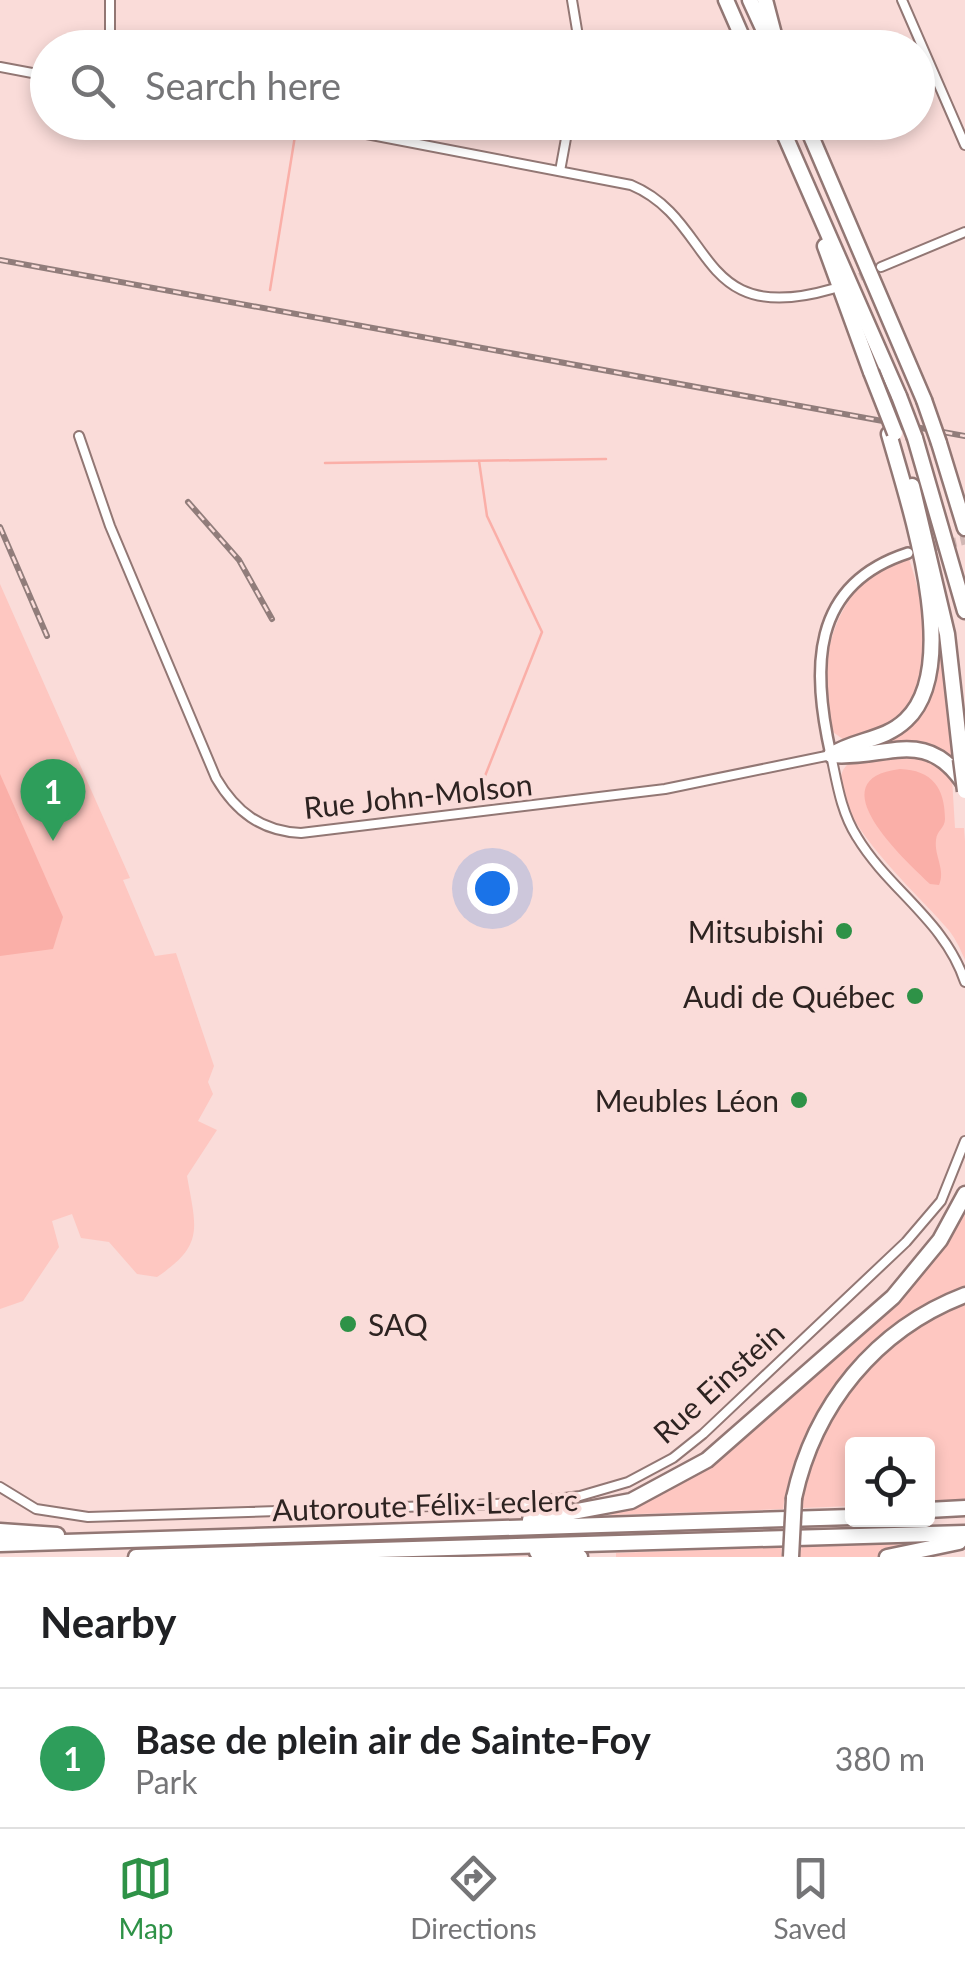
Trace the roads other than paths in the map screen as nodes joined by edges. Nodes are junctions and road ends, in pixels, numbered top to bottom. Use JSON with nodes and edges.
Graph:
{"nodes":[{"id":1,"x":110,"y":0,"type":"edge"},
{"id":2,"x":572,"y":0,"type":"edge"},
{"id":3,"x":726,"y":0,"type":"edge"},
{"id":4,"x":750,"y":0,"type":"edge"},
{"id":5,"x":765,"y":0,"type":"edge"},
{"id":6,"x":902,"y":0,"type":"edge"},
{"id":7,"x":110,"y":30,"type":"edge"},
{"id":8,"x":577,"y":30,"type":"edge"},
{"id":9,"x":739,"y":30,"type":"edge"},
{"id":10,"x":766,"y":30,"type":"edge"},
{"id":11,"x":771,"y":30,"type":"edge"},
{"id":12,"x":915,"y":30,"type":"edge"},
{"id":13,"x":0,"y":67,"type":"edge"},
{"id":14,"x":30,"y":73,"type":"edge"},
{"id":15,"x":935,"y":76,"type":"edge"},
{"id":16,"x":398,"y":140,"type":"edge"},
{"id":17,"x":566,"y":140,"type":"edge"},
{"id":18,"x":787,"y":140,"type":"edge"},
{"id":19,"x":813,"y":140,"type":"edge"},
{"id":20,"x":965,"y":145,"type":"edge"},
{"id":21,"x":794,"y":156,"type":"junction"},
{"id":22,"x":560,"y":171,"type":"junction"},
{"id":23,"x":965,"y":232,"type":"edge"},
{"id":24,"x":881,"y":267,"type":"tunnel mouth"},
{"id":25,"x":832,"y":289,"type":"dead end"},
{"id":26,"x":892,"y":433,"type":"junction"},
{"id":27,"x":79,"y":436,"type":"dead end"},
{"id":28,"x":950,"y":472,"type":"junction"},
{"id":29,"x":965,"y":504,"type":"edge"},
{"id":30,"x":965,"y":528,"type":"edge"},
{"id":31,"x":908,"y":553,"type":"tunnel mouth"},
{"id":32,"x":965,"y":611,"type":"edge"},
{"id":33,"x":832,"y":754,"type":"junction"},
{"id":34,"x":965,"y":788,"type":"edge"},
{"id":35,"x":965,"y":982,"type":"edge"},
{"id":36,"x":965,"y":1141,"type":"edge"},
{"id":37,"x":965,"y":1194,"type":"edge"},
{"id":38,"x":965,"y":1295,"type":"edge"},
{"id":39,"x":0,"y":1487,"type":"edge"},
{"id":40,"x":965,"y":1511,"type":"edge"},
{"id":41,"x":935,"y":1513,"type":"edge"},
{"id":42,"x":845,"y":1517,"type":"edge"},
{"id":43,"x":465,"y":1530,"type":"junction"},
{"id":44,"x":0,"y":1531,"type":"edge"},
{"id":45,"x":965,"y":1537,"type":"edge"},
{"id":46,"x":102,"y":1540,"type":"junction"},
{"id":47,"x":0,"y":1544,"type":"edge"},
{"id":48,"x":486,"y":1547,"type":"junction"},
{"id":49,"x":163,"y":1556,"type":"edge"},
{"id":50,"x":136,"y":1557,"type":"edge"},
{"id":51,"x":580,"y":1557,"type":"edge"},
{"id":52,"x":791,"y":1557,"type":"edge"},
{"id":53,"x":887,"y":1557,"type":"edge"}],
"edges":[{"from":1,"to":7,"type":"street"},
{"from":2,"to":8,"type":"street"},
{"from":3,"to":9,"type":"highway"},
{"from":4,"to":10,"type":"highway"},
{"from":5,"to":11,"type":"highway"},
{"from":6,"to":12,"type":"street"},
{"from":13,"to":14,"type":"street"},
{"from":15,"to":20,"type":"street"},
{"from":16,"to":22,"type":"street"},
{"from":17,"to":22,"type":"street"},
{"from":18,"to":21,"type":"highway"},
{"from":19,"to":28,"type":"highway","bridge":true},
{"from":21,"to":26,"type":"highway","bridge":true},
{"from":21,"to":32,"type":"highway","bridge":true},
{"from":22,"to":25,"type":"street"},
{"from":23,"to":24,"type":"street"},
{"from":26,"to":33,"type":"highway"},
{"from":26,"to":34,"type":"highway","bridge":true},
{"from":27,"to":33,"type":"street","name":"Rue John-Molson"},
{"from":28,"to":29,"type":"highway"},
{"from":28,"to":30,"type":"highway"},
{"from":31,"to":33,"type":"street"},
{"from":33,"to":34,"type":"highway"},
{"from":33,"to":35,"type":"street"},
{"from":36,"to":39,"type":"street","name":"Rue Einstein"},
{"from":37,"to":43,"type":"highway"},
{"from":38,"to":52,"type":"highway","bridge":true},
{"from":40,"to":41,"type":"highway"},
{"from":42,"to":43,"type":"highway","name":"Autoroute Félix-Leclerc"},
{"from":43,"to":46,"type":"highway","name":"Autoroute Félix-Leclerc"},
{"from":44,"to":46,"type":"highway"},
{"from":45,"to":48,"type":"highway","name":"Autoroute Félix-Leclerc"},
{"from":45,"to":53,"type":"highway"},
{"from":46,"to":47,"type":"highway","name":"Autoroute Félix-Leclerc"},
{"from":48,"to":49,"type":"highway","name":"Autoroute Félix-Leclerc"},
{"from":48,"to":51,"type":"highway"},
{"from":49,"to":50,"type":"highway","name":"Autoroute Félix-Leclerc"}]}
